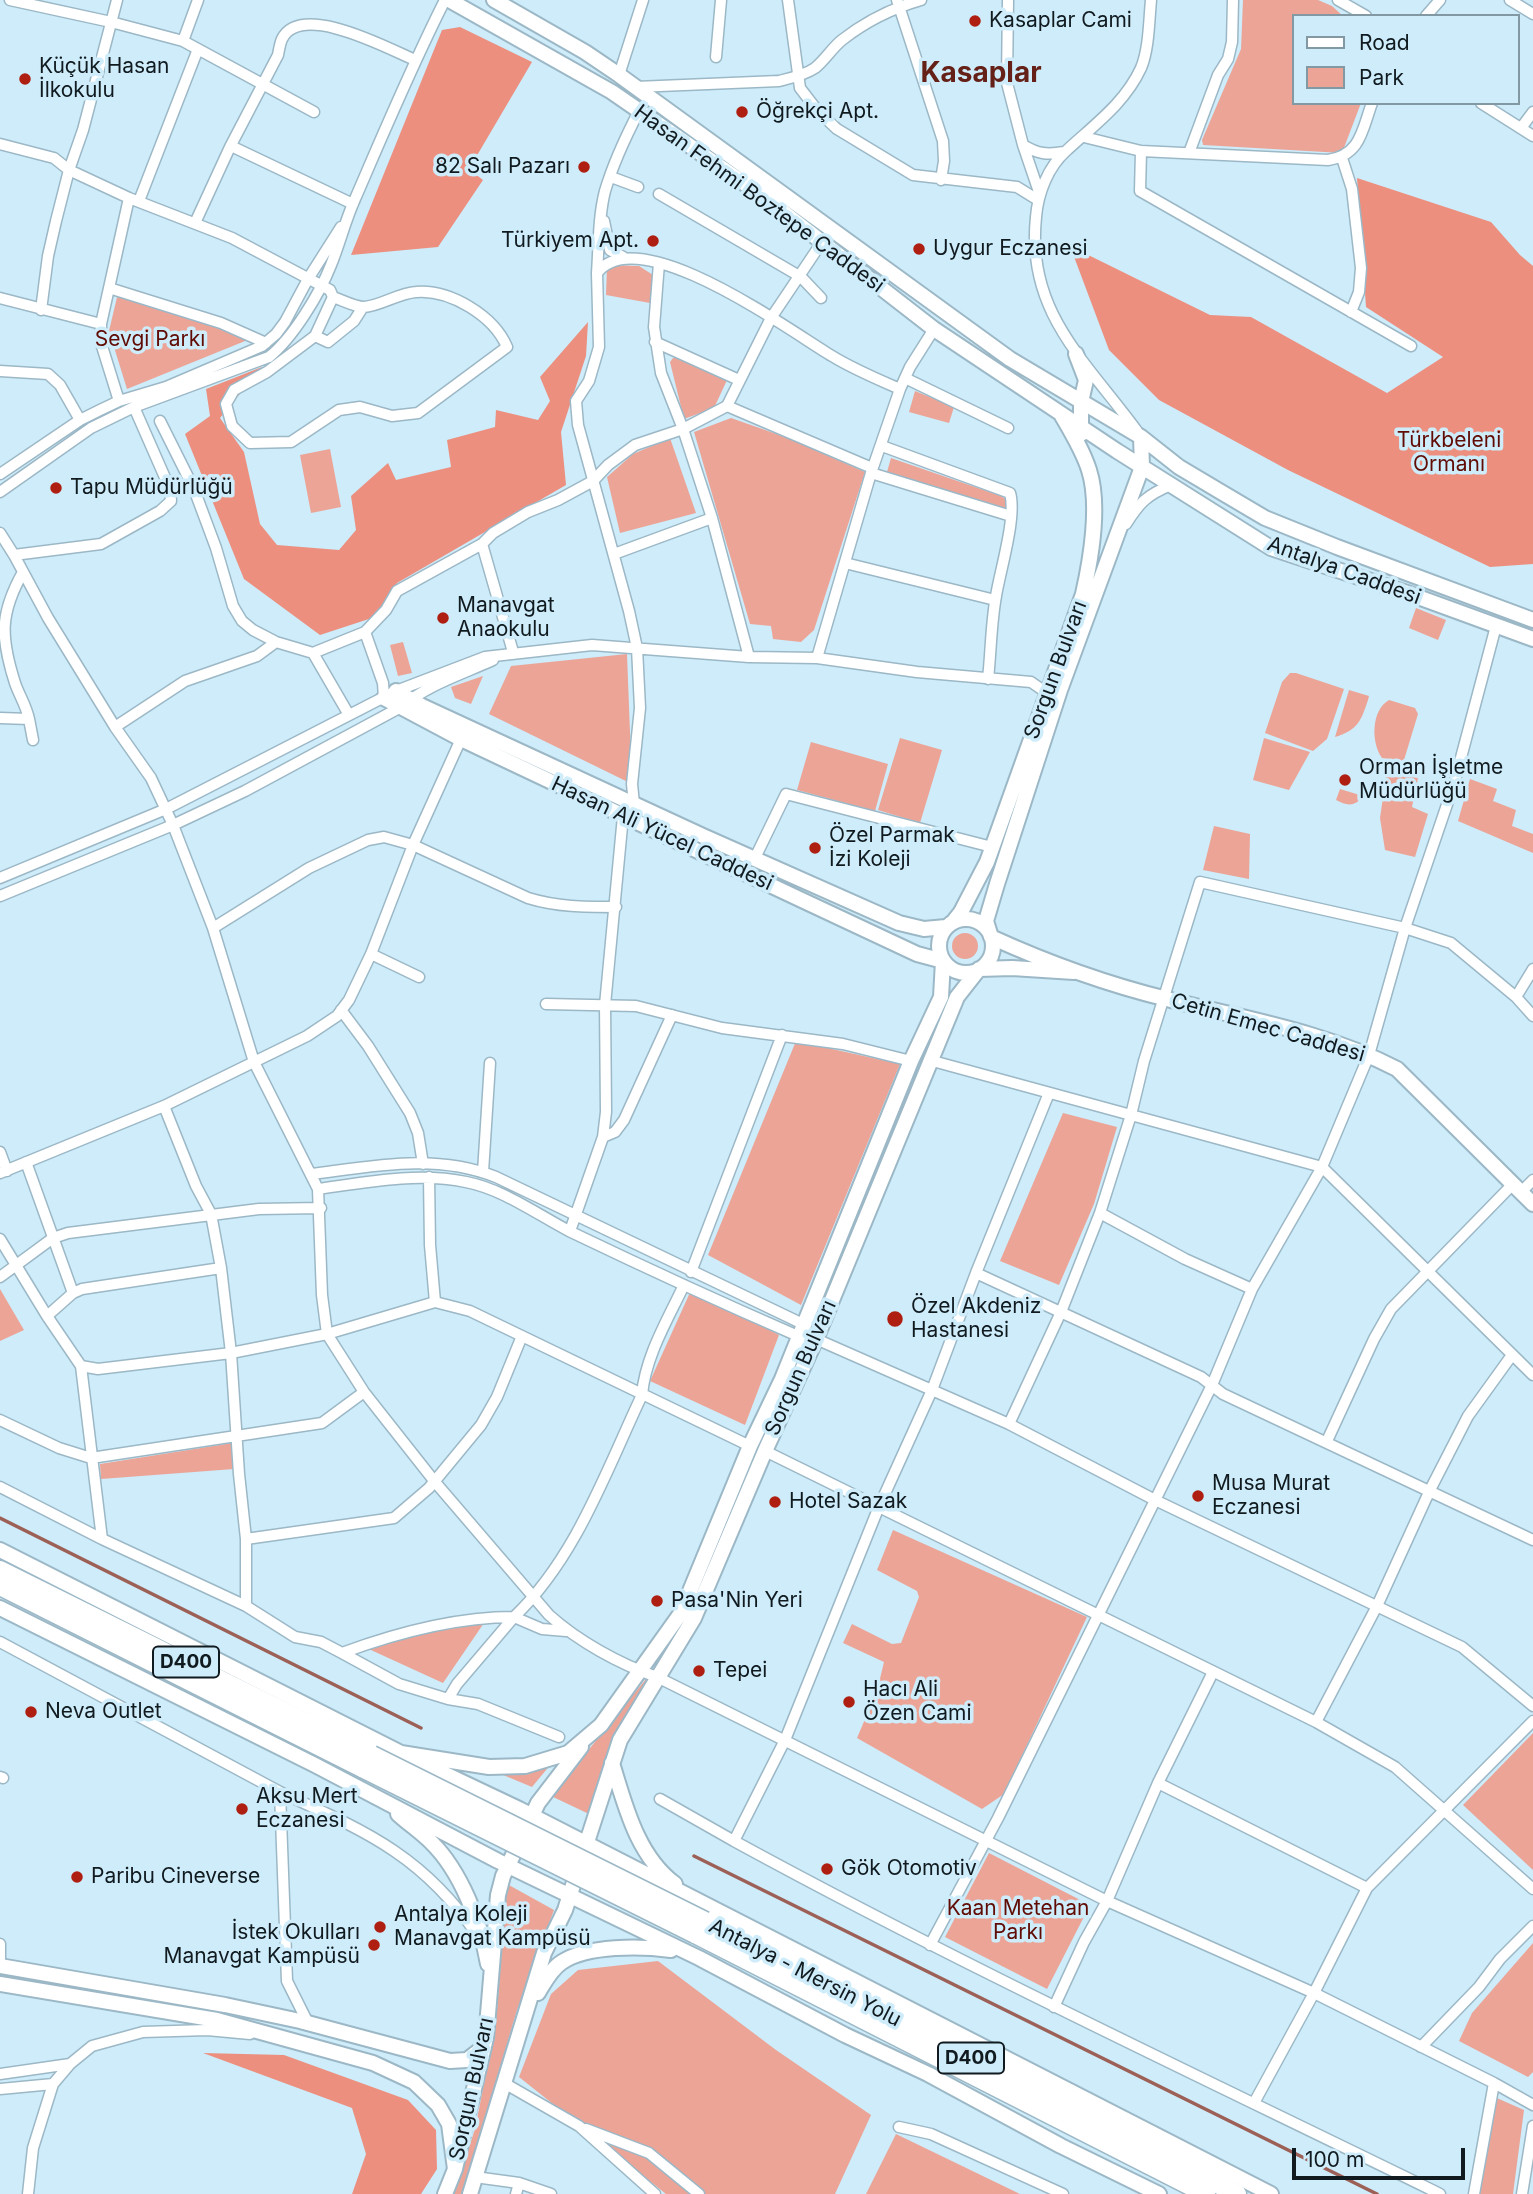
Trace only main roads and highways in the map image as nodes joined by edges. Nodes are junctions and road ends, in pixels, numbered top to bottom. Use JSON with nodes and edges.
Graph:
{"nodes":[{"id":1,"x":447,"y":0,"type":"edge"},
{"id":2,"x":494,"y":0,"type":"edge"},
{"id":3,"x":1076,"y":354,"type":"road end"},
{"id":4,"x":1081,"y":402,"type":"junction"},
{"id":5,"x":1060,"y":411,"type":"junction"},
{"id":6,"x":1081,"y":427,"type":"junction"},
{"id":7,"x":1141,"y":437,"type":"junction"},
{"id":8,"x":1083,"y":455,"type":"junction"},
{"id":9,"x":1142,"y":467,"type":"junction"},
{"id":10,"x":1533,"y":620,"type":"edge"},
{"id":11,"x":1533,"y":639,"type":"edge"},
{"id":12,"x":388,"y":690,"type":"road end"},
{"id":13,"x":406,"y":703,"type":"junction"},
{"id":14,"x":950,"y":924,"type":"junction"},
{"id":15,"x":991,"y":937,"type":"junction"},
{"id":16,"x":943,"y":961,"type":"junction"},
{"id":17,"x":979,"y":969,"type":"junction"},
{"id":18,"x":1074,"y":972,"type":"junction"},
{"id":19,"x":1533,"y":1204,"type":"edge"},
{"id":20,"x":0,"y":1550,"type":"edge"},
{"id":21,"x":0,"y":1570,"type":"edge"},
{"id":22,"x":0,"y":1587,"type":"edge"},
{"id":23,"x":0,"y":1608,"type":"edge"},
{"id":24,"x":585,"y":1740,"type":"junction"},
{"id":25,"x":401,"y":1753,"type":"junction"},
{"id":26,"x":368,"y":1762,"type":"junction"},
{"id":27,"x":612,"y":1763,"type":"junction"},
{"id":28,"x":380,"y":1798,"type":"junction"},
{"id":29,"x":532,"y":1816,"type":"junction"},
{"id":30,"x":586,"y":1843,"type":"junction"},
{"id":31,"x":508,"y":1865,"type":"junction"},
{"id":32,"x":569,"y":1896,"type":"junction"},
{"id":33,"x":703,"y":1920,"type":"junction"},
{"id":34,"x":687,"y":1953,"type":"junction"},
{"id":35,"x":0,"y":1966,"type":"edge"},
{"id":36,"x":1,"y":1981,"type":"edge"},
{"id":37,"x":491,"y":1982,"type":"junction"},
{"id":38,"x":526,"y":2012,"type":"junction"},
{"id":39,"x":484,"y":2047,"type":"junction"},
{"id":40,"x":455,"y":2169,"type":"junction"},
{"id":41,"x":445,"y":2194,"type":"edge"},
{"id":42,"x":470,"y":2194,"type":"edge"},
{"id":43,"x":1159,"y":2194,"type":"edge"},
{"id":44,"x":1206,"y":2194,"type":"edge"},
{"id":45,"x":1237,"y":2194,"type":"edge"},
{"id":46,"x":1271,"y":2194,"type":"edge"}],
"edges":[{"from":1,"to":5,"type":"main road","name":"Hasan Fehmi Boztepe Caddesi"},
{"from":2,"to":4,"type":"main road","name":"Hasan Fehmi Boztepe Caddesi"},
{"from":3,"to":4,"type":"main road"},
{"from":4,"to":6,"type":"main road"},
{"from":4,"to":7,"type":"main road","name":"Antalya Caddesi"},
{"from":5,"to":6,"type":"main road","name":"Antalya Caddesi"},
{"from":5,"to":8,"type":"main road","name":"Sorgun Bulvarı"},
{"from":6,"to":8,"type":"main road"},
{"from":6,"to":9,"type":"main road","name":"Antalya Caddesi"},
{"from":7,"to":9,"type":"main road"},
{"from":7,"to":10,"type":"main road","name":"Antalya Caddesi"},
{"from":8,"to":14,"type":"main road","name":"Sorgun Bulvarı"},
{"from":9,"to":11,"type":"main road","name":"Antalya Caddesi"},
{"from":9,"to":15,"type":"main road","name":"Sorgun Bulvarı"},
{"from":12,"to":13,"type":"main road","name":"Hasan Ali Yücel Caddesi"},
{"from":13,"to":14,"type":"main road","name":"Hasan Ali Yücel Caddesi"},
{"from":13,"to":16,"type":"main road","name":"Hasan Ali Yücel Caddesi"},
{"from":14,"to":15,"type":"main road"},
{"from":14,"to":16,"type":"main road"},
{"from":15,"to":17,"type":"main road"},
{"from":15,"to":18,"type":"main road"},
{"from":16,"to":17,"type":"main road"},
{"from":16,"to":24,"type":"main road","name":"Sorgun Bulvarı"},
{"from":17,"to":18,"type":"main road"},
{"from":17,"to":27,"type":"main road","name":"Sorgun Bulvarı"},
{"from":18,"to":19,"type":"main road","name":"Cetin Emec Caddesi"},
{"from":20,"to":25,"type":"main road"},
{"from":21,"to":26,"type":"highway","number":"D400"},
{"from":22,"to":26,"type":"highway","number":"D400"},
{"from":23,"to":28,"type":"main road"},
{"from":24,"to":25,"type":"main road"},
{"from":24,"to":29,"type":"main road"},
{"from":25,"to":29,"type":"main road"},
{"from":26,"to":33,"type":"highway","name":"Antalya - Mersin Yolu","number":"D400","bridge":true},
{"from":27,"to":30,"type":"main road","name":"Sorgun Bulvarı"},
{"from":27,"to":33,"type":"main road"},
{"from":28,"to":31,"type":"main road"},
{"from":28,"to":37,"type":"main road"},
{"from":29,"to":30,"type":"main road"},
{"from":29,"to":31,"type":"main road"},
{"from":30,"to":32,"type":"main road","name":"Sorgun Bulvarı"},
{"from":30,"to":33,"type":"main road"},
{"from":31,"to":32,"type":"main road"},
{"from":31,"to":37,"type":"main road"},
{"from":32,"to":34,"type":"main road"},
{"from":32,"to":38,"type":"main road","name":"Sorgun Bulvarı"},
{"from":33,"to":44,"type":"highway","name":"Antalya - Mersin Yolu","number":"D400"},
{"from":33,"to":45,"type":"highway","name":"Antalya - Mersin Yolu","number":"D400"},
{"from":33,"to":46,"type":"main road"},
{"from":34,"to":38,"type":"main road"},
{"from":34,"to":43,"type":"main road"},
{"from":35,"to":39,"type":"main road"},
{"from":36,"to":40,"type":"main road"},
{"from":37,"to":39,"type":"main road","name":"Sorgun Bulvarı"},
{"from":38,"to":42,"type":"main road","name":"Sorgun Bulvarı"},
{"from":39,"to":40,"type":"main road","name":"Sorgun Bulvarı"},
{"from":40,"to":41,"type":"main road","name":"Sorgun Bulvarı"}]}
